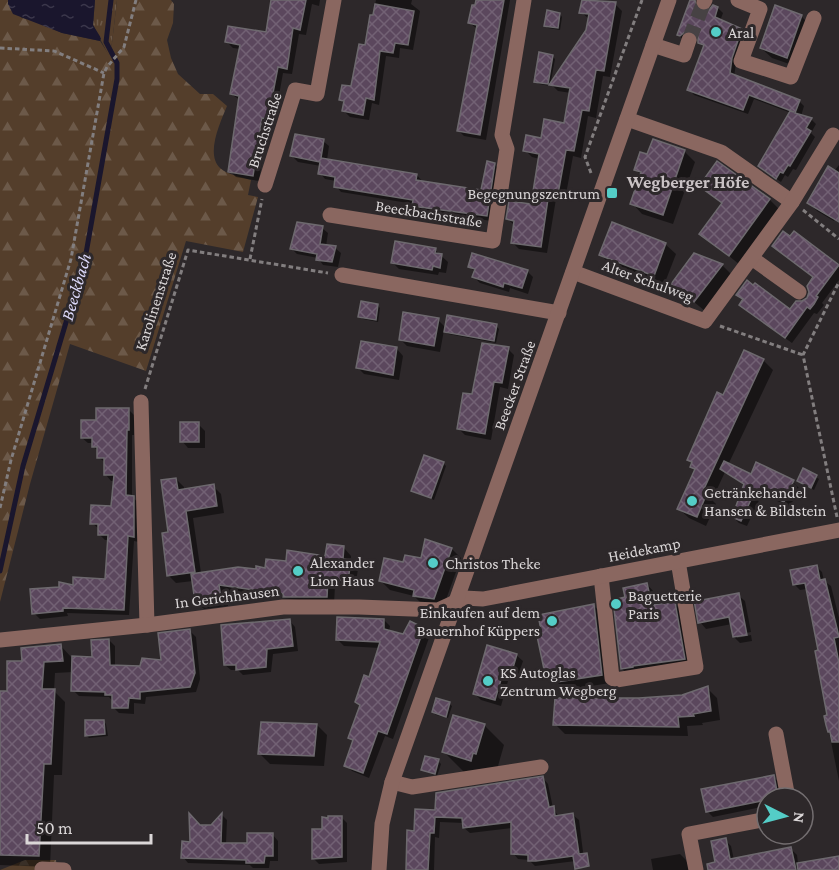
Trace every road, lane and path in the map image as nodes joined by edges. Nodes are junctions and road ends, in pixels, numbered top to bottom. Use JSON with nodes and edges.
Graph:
{"nodes":[{"id":1,"x":136,"y":0,"type":"edge"},
{"id":2,"x":334,"y":0,"type":"edge"},
{"id":3,"x":524,"y":0,"type":"edge"},
{"id":4,"x":669,"y":0,"type":"edge"},
{"id":5,"x":738,"y":0,"type":"edge"},
{"id":6,"x":814,"y":18,"type":"dead end"},
{"id":7,"x":689,"y":40,"type":"tunnel mouth"},
{"id":8,"x":653,"y":45,"type":"junction"},
{"id":9,"x":0,"y":48,"type":"edge"},
{"id":10,"x":104,"y":73,"type":"junction"},
{"id":11,"x":627,"y":119,"type":"junction"},
{"id":12,"x":833,"y":135,"type":"dead end"},
{"id":13,"x":265,"y":185,"type":"joint"},
{"id":14,"x":792,"y":202,"type":"junction"},
{"id":15,"x":330,"y":215,"type":"dead end"},
{"id":16,"x":839,"y":239,"type":"edge"},
{"id":17,"x":250,"y":259,"type":"junction"},
{"id":18,"x":753,"y":259,"type":"junction"},
{"id":19,"x":573,"y":272,"type":"junction"},
{"id":20,"x":342,"y":275,"type":"joint"},
{"id":21,"x":839,"y":282,"type":"edge"},
{"id":22,"x":799,"y":292,"type":"dead end"},
{"id":23,"x":559,"y":313,"type":"junction"},
{"id":24,"x":705,"y":321,"type":"junction"},
{"id":25,"x":803,"y":355,"type":"junction"},
{"id":26,"x":141,"y":402,"type":"joint"},
{"id":27,"x":0,"y":508,"type":"edge"},
{"id":28,"x":838,"y":526,"type":"edge"},
{"id":29,"x":678,"y":561,"type":"junction"},
{"id":30,"x":601,"y":576,"type":"junction"},
{"id":31,"x":456,"y":601,"type":"junction"},
{"id":32,"x":147,"y":626,"type":"junction"},
{"id":33,"x":0,"y":640,"type":"edge"},
{"id":34,"x":776,"y":734,"type":"dead end"},
{"id":35,"x":541,"y":767,"type":"dead end"},
{"id":36,"x":392,"y":782,"type":"junction"},
{"id":37,"x":786,"y":786,"type":"edge"},
{"id":38,"x":755,"y":821,"type":"edge"},
{"id":39,"x":42,"y":869,"type":"edge"},
{"id":40,"x":64,"y":870,"type":"edge"},
{"id":41,"x":379,"y":870,"type":"edge"},
{"id":42,"x":696,"y":870,"type":"edge"}],
"edges":[{"from":1,"to":10,"type":"path"},
{"from":2,"to":13,"type":"street","name":"Bruchstraße"},
{"from":3,"to":15,"type":"street","name":"Beeckbachstraße"},
{"from":4,"to":8,"type":"street","name":"Beecker Straße"},
{"from":5,"to":6,"type":"street"},
{"from":7,"to":8,"type":"street"},
{"from":8,"to":11,"type":"street","name":"Beecker Straße"},
{"from":9,"to":10,"type":"path"},
{"from":10,"to":27,"type":"path"},
{"from":11,"to":14,"type":"street"},
{"from":11,"to":19,"type":"street","name":"Beecker Straße"},
{"from":12,"to":14,"type":"street","name":"Alter Schulweg"},
{"from":13,"to":17,"type":"path","name":"Bruchstraße"},
{"from":14,"to":16,"type":"path"},
{"from":14,"to":18,"type":"street","name":"Alter Schulweg"},
{"from":17,"to":20,"type":"path","name":"Karolinenstraße"},
{"from":17,"to":26,"type":"path","name":"Karolinenstraße"},
{"from":18,"to":22,"type":"street"},
{"from":18,"to":24,"type":"street","name":"Alter Schulweg"},
{"from":19,"to":23,"type":"street","name":"Beecker Straße"},
{"from":19,"to":24,"type":"street","name":"Alter Schulweg"},
{"from":20,"to":23,"type":"street"},
{"from":21,"to":25,"type":"path"},
{"from":23,"to":31,"type":"street","name":"Beecker Straße"},
{"from":24,"to":25,"type":"path"},
{"from":25,"to":28,"type":"path"},
{"from":26,"to":32,"type":"street"},
{"from":28,"to":29,"type":"street","name":"Heidekamp"},
{"from":29,"to":30,"type":"street","name":"Heidekamp"},
{"from":29,"to":30,"type":"street"},
{"from":30,"to":31,"type":"street","name":"Heidekamp"},
{"from":31,"to":32,"type":"street","name":"In Gerichhausen"},
{"from":31,"to":36,"type":"street","name":"Beecker Straße"},
{"from":32,"to":33,"type":"street","name":"In Gerichhausen"},
{"from":34,"to":37,"type":"street"},
{"from":35,"to":36,"type":"street"},
{"from":36,"to":41,"type":"street","name":"Beecker Straße"},
{"from":38,"to":42,"type":"street"},
{"from":39,"to":40,"type":"street"}]}
